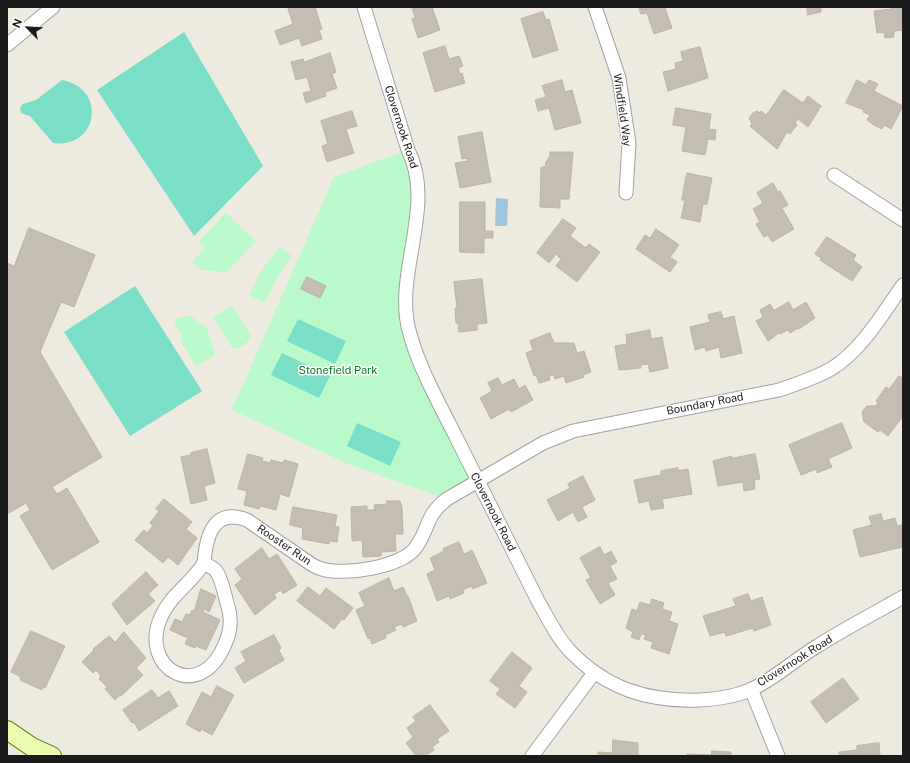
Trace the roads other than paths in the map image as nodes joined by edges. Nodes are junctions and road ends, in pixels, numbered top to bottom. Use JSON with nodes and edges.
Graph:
{"nodes":[{"id":1,"x":53,"y":7,"type":"edge"},
{"id":2,"x":364,"y":7,"type":"edge"},
{"id":3,"x":595,"y":7,"type":"edge"},
{"id":4,"x":7,"y":45,"type":"edge"},
{"id":5,"x":834,"y":175,"type":"dead end"},
{"id":6,"x":626,"y":193,"type":"dead end"},
{"id":7,"x":903,"y":220,"type":"edge"},
{"id":8,"x":903,"y":284,"type":"edge"},
{"id":9,"x":478,"y":481,"type":"junction"},
{"id":10,"x":204,"y":563,"type":"junction"},
{"id":11,"x":903,"y":597,"type":"edge"},
{"id":12,"x":594,"y":673,"type":"junction"},
{"id":13,"x":751,"y":689,"type":"junction"},
{"id":14,"x":7,"y":730,"type":"edge"},
{"id":15,"x":52,"y":756,"type":"edge"},
{"id":16,"x":532,"y":756,"type":"edge"},
{"id":17,"x":778,"y":756,"type":"edge"}],
"edges":[{"from":1,"to":4,"type":"street"},
{"from":2,"to":9,"type":"street","name":"Clovernook Road"},
{"from":3,"to":6,"type":"street","name":"Windfield Way"},
{"from":5,"to":7,"type":"street"},
{"from":8,"to":9,"type":"street","name":"Boundary Road"},
{"from":9,"to":10,"type":"street","name":"Rooster Run"},
{"from":9,"to":12,"type":"street","name":"Clovernook Road"},
{"from":10,"to":10,"type":"street"},
{"from":11,"to":13,"type":"street","name":"Clovernook Road"},
{"from":12,"to":13,"type":"street","name":"Clovernook Road"},
{"from":12,"to":16,"type":"street"},
{"from":13,"to":17,"type":"street"},
{"from":14,"to":15,"type":"main road"}]}
